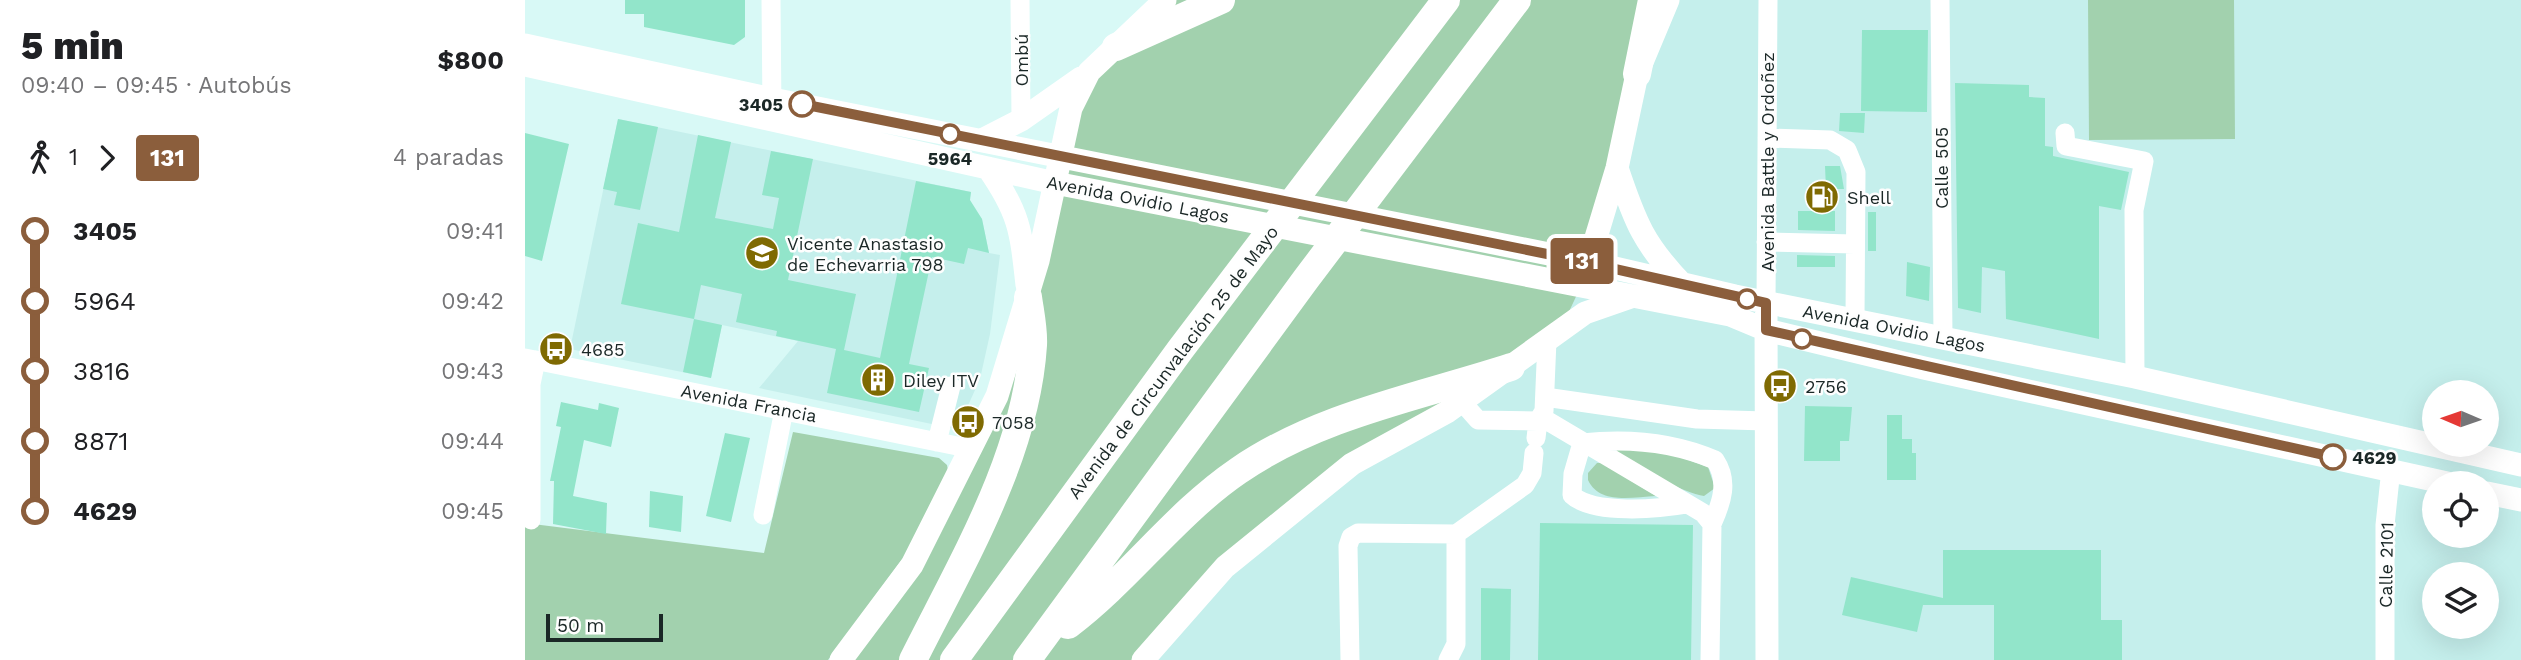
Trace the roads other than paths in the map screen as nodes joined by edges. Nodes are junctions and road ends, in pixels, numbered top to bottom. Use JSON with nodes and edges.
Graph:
{"nodes":[{"id":1,"x":771,"y":0,"type":"edge"},
{"id":2,"x":1020,"y":0,"type":"edge"},
{"id":3,"x":1165,"y":0,"type":"edge"},
{"id":4,"x":1221,"y":0,"type":"edge"},
{"id":5,"x":1446,"y":0,"type":"edge"},
{"id":6,"x":1517,"y":0,"type":"edge"},
{"id":7,"x":1651,"y":0,"type":"edge"},
{"id":8,"x":1668,"y":0,"type":"edge"},
{"id":9,"x":1768,"y":0,"type":"edge"},
{"id":10,"x":1940,"y":0,"type":"edge"},
{"id":11,"x":525,"y":45,"type":"edge"},
{"id":12,"x":1116,"y":47,"type":"junction"},
{"id":13,"x":525,"y":65,"type":"edge"},
{"id":14,"x":1089,"y":72,"type":"junction"},
{"id":15,"x":1637,"y":74,"type":"junction"},
{"id":16,"x":772,"y":109,"type":"junction"},
{"id":17,"x":1021,"y":120,"type":"junction"},
{"id":18,"x":2065,"y":133,"type":"dead end"},
{"id":19,"x":1767,"y":138,"type":"junction"},
{"id":20,"x":982,"y":140,"type":"junction"},
{"id":21,"x":1060,"y":155,"type":"junction"},
{"id":22,"x":988,"y":168,"type":"junction"},
{"id":23,"x":1617,"y":168,"type":"junction"},
{"id":24,"x":1055,"y":183,"type":"junction"},
{"id":25,"x":1766,"y":242,"type":"junction"},
{"id":26,"x":1855,"y":244,"type":"junction"},
{"id":27,"x":1589,"y":262,"type":"junction"},
{"id":28,"x":1581,"y":286,"type":"junction"},
{"id":29,"x":1684,"y":286,"type":"junction"},
{"id":30,"x":1634,"y":296,"type":"junction"},
{"id":31,"x":1028,"y":297,"type":"junction"},
{"id":32,"x":1766,"y":303,"type":"junction"},
{"id":33,"x":1854,"y":319,"type":"junction"},
{"id":34,"x":1766,"y":330,"type":"junction"},
{"id":35,"x":1553,"y":335,"type":"junction"},
{"id":36,"x":1943,"y":337,"type":"junction"},
{"id":37,"x":531,"y":359,"type":"edge"},
{"id":38,"x":1511,"y":367,"type":"junction"},
{"id":39,"x":2135,"y":377,"type":"junction"},
{"id":40,"x":951,"y":386,"type":"dead end"},
{"id":41,"x":1545,"y":397,"type":"junction"},
{"id":42,"x":1462,"y":401,"type":"junction"},
{"id":43,"x":784,"y":410,"type":"junction"},
{"id":44,"x":1766,"y":421,"type":"junction"},
{"id":45,"x":1537,"y":432,"type":"junction"},
{"id":46,"x":937,"y":442,"type":"junction"},
{"id":47,"x":1582,"y":443,"type":"junction"},
{"id":48,"x":972,"y":449,"type":"junction"},
{"id":49,"x":2521,"y":465,"type":"edge"},
{"id":50,"x":2391,"y":469,"type":"junction"},
{"id":51,"x":2422,"y":477,"type":"edge"},
{"id":52,"x":2499,"y":495,"type":"edge"},
{"id":53,"x":2521,"y":500,"type":"edge"},
{"id":54,"x":1687,"y":504,"type":"junction"},
{"id":55,"x":763,"y":515,"type":"dead end"},
{"id":56,"x":531,"y":520,"type":"dead end"},
{"id":57,"x":1712,"y":524,"type":"junction"},
{"id":58,"x":1456,"y":534,"type":"junction"},
{"id":59,"x":1031,"y":655,"type":"edge"},
{"id":60,"x":841,"y":660,"type":"edge"},
{"id":61,"x":913,"y":660,"type":"edge"},
{"id":62,"x":954,"y":660,"type":"edge"},
{"id":63,"x":1143,"y":660,"type":"edge"},
{"id":64,"x":1350,"y":660,"type":"edge"},
{"id":65,"x":1448,"y":660,"type":"edge"},
{"id":66,"x":1710,"y":660,"type":"edge"},
{"id":67,"x":1767,"y":660,"type":"edge"},
{"id":68,"x":2385,"y":660,"type":"edge"}],
"edges":[{"from":1,"to":16,"type":"street"},
{"from":2,"to":17,"type":"street","name":"Ombú"},
{"from":3,"to":12,"type":"main road"},
{"from":4,"to":12,"type":"highway"},
{"from":5,"to":62,"type":"highway","name":"Avenida de Circunvalación 25 de Mayo"},
{"from":6,"to":59,"type":"highway"},
{"from":7,"to":15,"type":"highway"},
{"from":8,"to":15,"type":"main road"},
{"from":9,"to":19,"type":"street","name":"Avenida Battle y Ordoñez"},
{"from":10,"to":36,"type":"street","name":"Calle 505"},
{"from":11,"to":16,"type":"main road","name":"Avenida Ovidio Lagos"},
{"from":12,"to":14,"type":"main road"},
{"from":13,"to":16,"type":"main road","name":"Avenida Ovidio Lagos"},
{"from":14,"to":17,"type":"main road"},
{"from":14,"to":21,"type":"main road"},
{"from":15,"to":23,"type":"main road"},
{"from":16,"to":20,"type":"main road","name":"Avenida Ovidio Lagos"},
{"from":16,"to":22,"type":"main road","name":"Avenida Ovidio Lagos"},
{"from":17,"to":20,"type":"main road"},
{"from":18,"to":39,"type":"street"},
{"from":19,"to":25,"type":"street","name":"Avenida Battle y Ordoñez"},
{"from":19,"to":26,"type":"street"},
{"from":20,"to":21,"type":"main road","name":"Avenida Ovidio Lagos"},
{"from":21,"to":24,"type":"main road"},
{"from":21,"to":27,"type":"main road","name":"Avenida Ovidio Lagos"},
{"from":22,"to":24,"type":"main road","name":"Avenida Ovidio Lagos"},
{"from":22,"to":31,"type":"main road"},
{"from":23,"to":27,"type":"main road"},
{"from":23,"to":29,"type":"main road"},
{"from":24,"to":28,"type":"main road","name":"Avenida Ovidio Lagos"},
{"from":24,"to":31,"type":"main road"},
{"from":25,"to":26,"type":"street"},
{"from":25,"to":32,"type":"street","name":"Avenida Battle y Ordoñez"},
{"from":26,"to":33,"type":"street"},
{"from":27,"to":28,"type":"main road"},
{"from":27,"to":29,"type":"main road","name":"Avenida Ovidio Lagos"},
{"from":28,"to":30,"type":"main road","name":"Avenida Ovidio Lagos"},
{"from":28,"to":35,"type":"main road"},
{"from":29,"to":32,"type":"main road","name":"Avenida Ovidio Lagos"},
{"from":30,"to":34,"type":"main road","name":"Avenida Ovidio Lagos"},
{"from":30,"to":35,"type":"main road"},
{"from":31,"to":48,"type":"main road"},
{"from":31,"to":61,"type":"highway"},
{"from":32,"to":33,"type":"main road","name":"Avenida Ovidio Lagos"},
{"from":32,"to":34,"type":"main road","name":"Avenida Battle y Ordoñez"},
{"from":33,"to":36,"type":"main road","name":"Avenida Ovidio Lagos"},
{"from":34,"to":44,"type":"main road","name":"Avenida Battle y Ordoñez"},
{"from":34,"to":50,"type":"main road","name":"Avenida Ovidio Lagos"},
{"from":35,"to":38,"type":"main road"},
{"from":35,"to":41,"type":"street"},
{"from":36,"to":39,"type":"main road","name":"Avenida Ovidio Lagos"},
{"from":37,"to":43,"type":"street","name":"Avenida Francia"},
{"from":37,"to":56,"type":"street"},
{"from":38,"to":42,"type":"main road"},
{"from":38,"to":59,"type":"highway"},
{"from":39,"to":49,"type":"main road","name":"Avenida Ovidio Lagos"},
{"from":40,"to":46,"type":"street"},
{"from":41,"to":44,"type":"street"},
{"from":41,"to":45,"type":"street"},
{"from":42,"to":45,"type":"street"},
{"from":42,"to":63,"type":"main road"},
{"from":43,"to":46,"type":"street","name":"Avenida Francia"},
{"from":43,"to":55,"type":"street"},
{"from":44,"to":67,"type":"main road","name":"Avenida Battle y Ordoñez"},
{"from":45,"to":47,"type":"street"},
{"from":45,"to":58,"type":"street"},
{"from":46,"to":48,"type":"street","name":"Avenida Francia"},
{"from":47,"to":54,"type":"street"},
{"from":47,"to":54,"type":"street"},
{"from":47,"to":57,"type":"street"},
{"from":48,"to":60,"type":"main road"},
{"from":50,"to":51,"type":"main road","name":"Avenida Ovidio Lagos"},
{"from":50,"to":68,"type":"street","name":"Calle 2101"},
{"from":52,"to":53,"type":"main road"},
{"from":54,"to":57,"type":"street"},
{"from":57,"to":66,"type":"street"},
{"from":58,"to":64,"type":"street"},
{"from":58,"to":65,"type":"street"}]}
